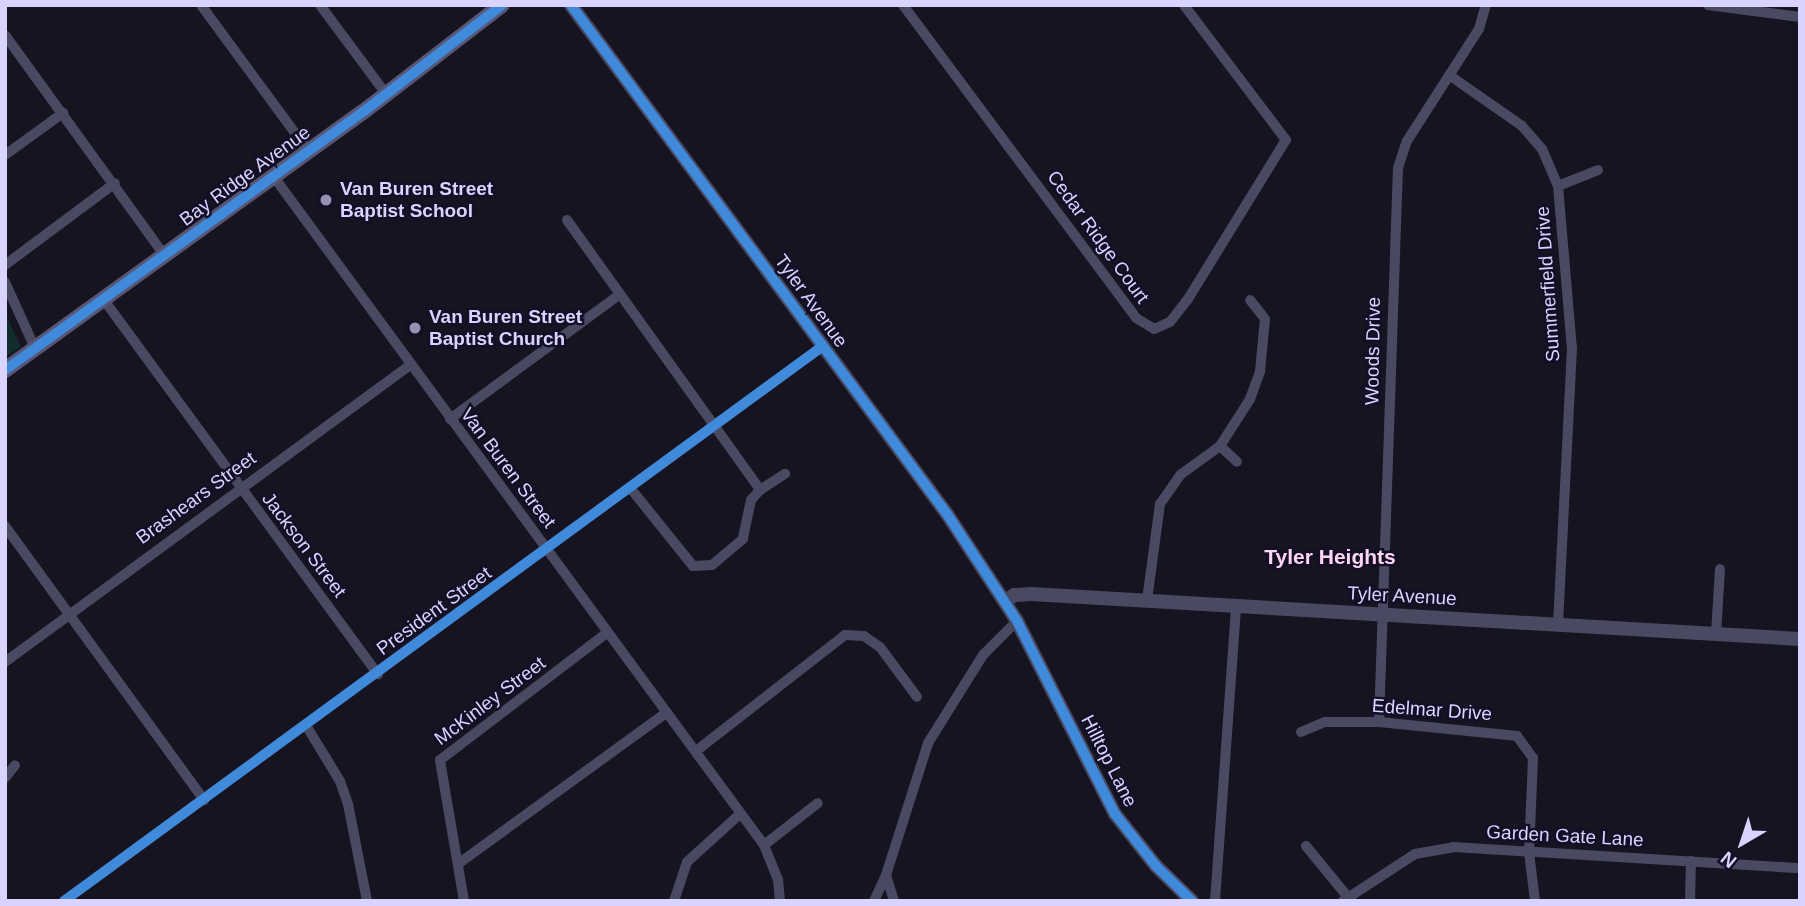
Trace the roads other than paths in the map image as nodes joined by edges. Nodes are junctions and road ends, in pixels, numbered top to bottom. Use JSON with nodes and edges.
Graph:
{"nodes":[{"id":1,"x":201,"y":5,"type":"edge"},
{"id":2,"x":320,"y":5,"type":"edge"},
{"id":3,"x":502,"y":5,"type":"edge"},
{"id":4,"x":571,"y":5,"type":"edge"},
{"id":5,"x":903,"y":5,"type":"edge"},
{"id":6,"x":1184,"y":5,"type":"edge"},
{"id":7,"x":1486,"y":5,"type":"edge"},
{"id":8,"x":1708,"y":5,"type":"edge"},
{"id":9,"x":1800,"y":17,"type":"edge"},
{"id":10,"x":5,"y":35,"type":"edge"},
{"id":11,"x":1449,"y":75,"type":"junction"},
{"id":12,"x":386,"y":94,"type":"junction"},
{"id":13,"x":63,"y":113,"type":"junction"},
{"id":14,"x":309,"y":152,"type":"junction"},
{"id":15,"x":5,"y":155,"type":"edge"},
{"id":16,"x":1598,"y":170,"type":"dead end"},
{"id":17,"x":274,"y":177,"type":"junction"},
{"id":18,"x":115,"y":183,"type":"junction"},
{"id":19,"x":1558,"y":186,"type":"junction"},
{"id":20,"x":566,"y":220,"type":"dead end"},
{"id":21,"x":165,"y":256,"type":"junction"},
{"id":22,"x":5,"y":265,"type":"edge"},
{"id":23,"x":5,"y":282,"type":"edge"},
{"id":24,"x":619,"y":295,"type":"junction"},
{"id":25,"x":104,"y":300,"type":"junction"},
{"id":26,"x":1250,"y":300,"type":"dead end"},
{"id":27,"x":823,"y":346,"type":"junction"},
{"id":28,"x":35,"y":348,"type":"junction"},
{"id":29,"x":410,"y":365,"type":"junction"},
{"id":30,"x":5,"y":370,"type":"edge"},
{"id":31,"x":450,"y":419,"type":"junction"},
{"id":32,"x":715,"y":426,"type":"junction"},
{"id":33,"x":1220,"y":446,"type":"junction"},
{"id":34,"x":1237,"y":462,"type":"dead end"},
{"id":35,"x":785,"y":474,"type":"dead end"},
{"id":36,"x":239,"y":488,"type":"junction"},
{"id":37,"x":631,"y":489,"type":"junction"},
{"id":38,"x":760,"y":490,"type":"junction"},
{"id":39,"x":5,"y":526,"type":"edge"},
{"id":40,"x":547,"y":550,"type":"junction"},
{"id":41,"x":1720,"y":569,"type":"dead end"},
{"id":42,"x":1147,"y":600,"type":"junction"},
{"id":43,"x":1005,"y":602,"type":"junction"},
{"id":44,"x":1236,"y":607,"type":"junction"},
{"id":45,"x":70,"y":614,"type":"junction"},
{"id":46,"x":1384,"y":615,"type":"junction"},
{"id":47,"x":1017,"y":621,"type":"junction"},
{"id":48,"x":1558,"y":623,"type":"junction"},
{"id":49,"x":607,"y":634,"type":"junction"},
{"id":50,"x":1716,"y":634,"type":"junction"},
{"id":51,"x":1800,"y":639,"type":"edge"},
{"id":52,"x":5,"y":662,"type":"edge"},
{"id":53,"x":379,"y":674,"type":"junction"},
{"id":54,"x":917,"y":697,"type":"dead end"},
{"id":55,"x":667,"y":712,"type":"junction"},
{"id":56,"x":1379,"y":722,"type":"junction"},
{"id":57,"x":307,"y":727,"type":"junction"},
{"id":58,"x":1301,"y":732,"type":"dead end"},
{"id":59,"x":696,"y":751,"type":"junction"},
{"id":60,"x":15,"y":765,"type":"dead end"},
{"id":61,"x":5,"y":778,"type":"edge"},
{"id":62,"x":204,"y":800,"type":"junction"},
{"id":63,"x":818,"y":803,"type":"dead end"},
{"id":64,"x":740,"y":814,"type":"junction"},
{"id":65,"x":764,"y":845,"type":"junction"},
{"id":66,"x":1306,"y":846,"type":"dead end"},
{"id":67,"x":1529,"y":852,"type":"junction"},
{"id":68,"x":1691,"y":861,"type":"junction"},
{"id":69,"x":458,"y":864,"type":"junction"},
{"id":70,"x":1800,"y":868,"type":"edge"},
{"id":71,"x":886,"y":875,"type":"junction"},
{"id":72,"x":1345,"y":899,"type":"edge"},
{"id":73,"x":64,"y":901,"type":"edge"},
{"id":74,"x":367,"y":901,"type":"edge"},
{"id":75,"x":464,"y":901,"type":"edge"},
{"id":76,"x":674,"y":901,"type":"edge"},
{"id":77,"x":780,"y":901,"type":"edge"},
{"id":78,"x":874,"y":901,"type":"edge"},
{"id":79,"x":894,"y":901,"type":"edge"},
{"id":80,"x":1192,"y":901,"type":"edge"},
{"id":81,"x":1215,"y":901,"type":"edge"},
{"id":82,"x":1535,"y":901,"type":"edge"},
{"id":83,"x":1690,"y":901,"type":"edge"}],
"edges":[{"from":1,"to":14,"type":"street"},
{"from":2,"to":12,"type":"street"},
{"from":3,"to":12,"type":"main road","name":"Bay Ridge Avenue"},
{"from":4,"to":27,"type":"street","name":"Tyler Avenue"},
{"from":5,"to":6,"type":"street","name":"Cedar Ridge Court"},
{"from":7,"to":11,"type":"street","name":"Woods Drive"},
{"from":8,"to":9,"type":"street"},
{"from":10,"to":13,"type":"street"},
{"from":11,"to":19,"type":"street","name":"Summerfield Drive"},
{"from":11,"to":46,"type":"street","name":"Woods Drive"},
{"from":12,"to":14,"type":"main road","name":"Bay Ridge Avenue"},
{"from":13,"to":15,"type":"street"},
{"from":13,"to":18,"type":"street"},
{"from":14,"to":17,"type":"main road","name":"Bay Ridge Avenue"},
{"from":16,"to":19,"type":"street"},
{"from":17,"to":21,"type":"main road","name":"Bay Ridge Avenue"},
{"from":17,"to":29,"type":"street","name":"Van Buren Street"},
{"from":18,"to":21,"type":"street"},
{"from":18,"to":22,"type":"street"},
{"from":19,"to":48,"type":"street","name":"Summerfield Drive"},
{"from":20,"to":24,"type":"street"},
{"from":21,"to":25,"type":"main road","name":"Bay Ridge Avenue"},
{"from":23,"to":28,"type":"street"},
{"from":24,"to":31,"type":"street"},
{"from":24,"to":32,"type":"street"},
{"from":25,"to":28,"type":"main road","name":"Bay Ridge Avenue"},
{"from":25,"to":36,"type":"street","name":"Jackson Street"},
{"from":26,"to":33,"type":"street"},
{"from":27,"to":32,"type":"street","name":"President Street"},
{"from":27,"to":43,"type":"street","name":"Tyler Avenue"},
{"from":28,"to":30,"type":"main road","name":"Bay Ridge Avenue"},
{"from":29,"to":31,"type":"street","name":"Van Buren Street"},
{"from":29,"to":36,"type":"street","name":"Brashears Street"},
{"from":31,"to":40,"type":"street","name":"Van Buren Street"},
{"from":32,"to":37,"type":"street","name":"President Street"},
{"from":32,"to":38,"type":"street"},
{"from":33,"to":34,"type":"street"},
{"from":33,"to":42,"type":"street"},
{"from":35,"to":38,"type":"street"},
{"from":36,"to":45,"type":"street","name":"Brashears Street"},
{"from":36,"to":53,"type":"street","name":"Jackson Street"},
{"from":37,"to":38,"type":"street"},
{"from":37,"to":40,"type":"street","name":"President Street"},
{"from":39,"to":45,"type":"street"},
{"from":40,"to":49,"type":"street","name":"Van Buren Street"},
{"from":40,"to":53,"type":"street","name":"President Street"},
{"from":41,"to":50,"type":"street"},
{"from":42,"to":43,"type":"street","name":"Tyler Avenue"},
{"from":42,"to":44,"type":"street","name":"Tyler Avenue"},
{"from":43,"to":47,"type":"street","name":"Tyler Avenue"},
{"from":44,"to":46,"type":"street","name":"Tyler Avenue"},
{"from":44,"to":81,"type":"street"},
{"from":45,"to":52,"type":"street","name":"Brashears Street"},
{"from":45,"to":62,"type":"street"},
{"from":46,"to":48,"type":"street","name":"Tyler Avenue"},
{"from":46,"to":56,"type":"street","name":"Woods Drive"},
{"from":47,"to":71,"type":"street"},
{"from":47,"to":80,"type":"street","name":"Hilltop Lane"},
{"from":48,"to":50,"type":"street","name":"Tyler Avenue"},
{"from":49,"to":55,"type":"street","name":"Van Buren Street"},
{"from":49,"to":69,"type":"street","name":"McKinley Street"},
{"from":50,"to":51,"type":"street","name":"Tyler Avenue"},
{"from":53,"to":57,"type":"street","name":"President Street"},
{"from":54,"to":59,"type":"street"},
{"from":55,"to":59,"type":"street","name":"Van Buren Street"},
{"from":55,"to":69,"type":"street"},
{"from":56,"to":58,"type":"street","name":"Edelmar Drive"},
{"from":56,"to":67,"type":"street","name":"Edelmar Drive"},
{"from":57,"to":62,"type":"street","name":"President Street"},
{"from":57,"to":74,"type":"street"},
{"from":59,"to":64,"type":"street","name":"Van Buren Street"},
{"from":60,"to":61,"type":"street"},
{"from":62,"to":73,"type":"street","name":"President Street"},
{"from":63,"to":65,"type":"street"},
{"from":64,"to":65,"type":"street","name":"Van Buren Street"},
{"from":64,"to":76,"type":"street"},
{"from":65,"to":77,"type":"street","name":"Van Buren Street"},
{"from":66,"to":72,"type":"street"},
{"from":67,"to":68,"type":"street","name":"Garden Gate Lane"},
{"from":67,"to":72,"type":"street","name":"Garden Gate Lane"},
{"from":67,"to":82,"type":"street","name":"Edelmar Drive"},
{"from":68,"to":70,"type":"street","name":"Garden Gate Lane"},
{"from":68,"to":83,"type":"street"},
{"from":69,"to":75,"type":"street","name":"McKinley Street"},
{"from":71,"to":78,"type":"street"},
{"from":71,"to":79,"type":"street"}]}
